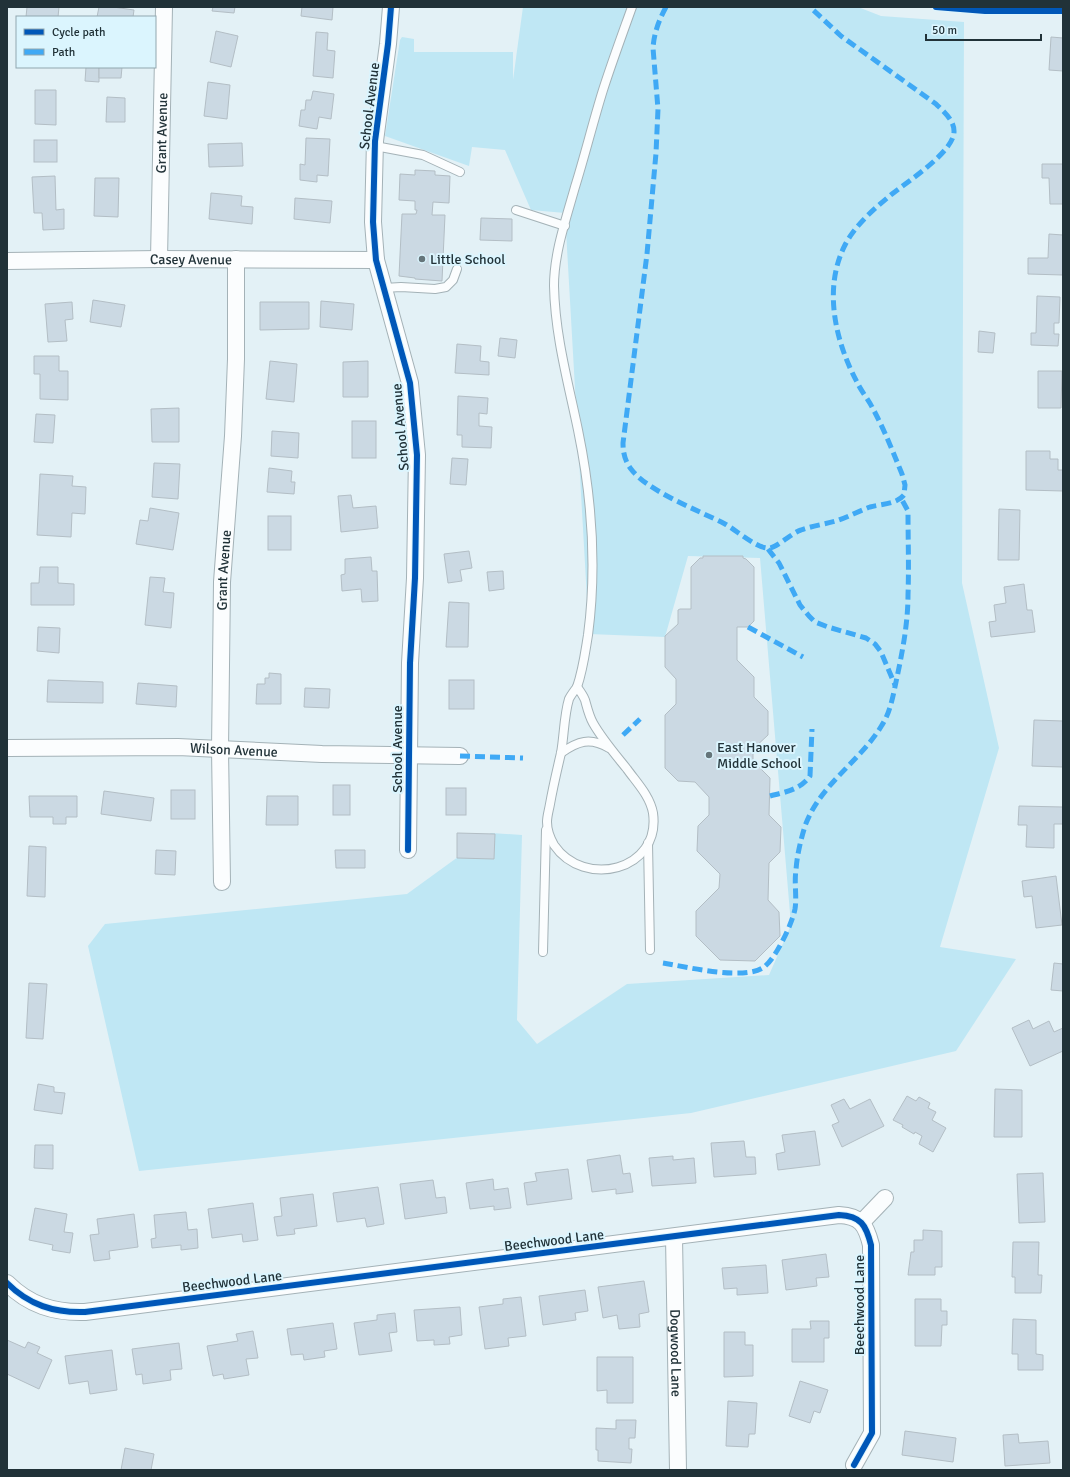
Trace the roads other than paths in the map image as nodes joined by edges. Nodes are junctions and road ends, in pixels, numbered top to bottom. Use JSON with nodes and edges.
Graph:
{"nodes":[{"id":1,"x":164,"y":7,"type":"edge"},
{"id":2,"x":391,"y":7,"type":"edge"},
{"id":3,"x":632,"y":7,"type":"edge"},
{"id":4,"x":375,"y":146,"type":"junction"},
{"id":5,"x":460,"y":172,"type":"dead end"},
{"id":6,"x":516,"y":210,"type":"dead end"},
{"id":7,"x":565,"y":226,"type":"junction"},
{"id":8,"x":159,"y":259,"type":"junction"},
{"id":9,"x":236,"y":259,"type":"junction"},
{"id":10,"x":376,"y":260,"type":"junction"},
{"id":11,"x":7,"y":261,"type":"edge"},
{"id":12,"x":457,"y":269,"type":"dead end"},
{"id":13,"x":384,"y":288,"type":"junction"},
{"id":14,"x":577,"y":686,"type":"junction"},
{"id":15,"x":7,"y":748,"type":"edge"},
{"id":16,"x":610,"y":748,"type":"junction"},
{"id":17,"x":220,"y":749,"type":"junction"},
{"id":18,"x":561,"y":753,"type":"junction"},
{"id":19,"x":409,"y":755,"type":"junction"},
{"id":20,"x":460,"y":756,"type":"dead end"},
{"id":21,"x":547,"y":821,"type":"junction"},
{"id":22,"x":648,"y":843,"type":"junction"},
{"id":23,"x":408,"y":850,"type":"dead end"},
{"id":24,"x":222,"y":882,"type":"dead end"},
{"id":25,"x":650,"y":950,"type":"dead end"},
{"id":26,"x":543,"y":952,"type":"dead end"},
{"id":27,"x":885,"y":1198,"type":"dead end"},
{"id":28,"x":862,"y":1222,"type":"junction"},
{"id":29,"x":674,"y":1237,"type":"junction"},
{"id":30,"x":7,"y":1283,"type":"edge"},
{"id":31,"x":854,"y":1465,"type":"dead end"},
{"id":32,"x":678,"y":1470,"type":"edge"}],
"edges":[{"from":1,"to":8,"type":"street","name":"Grant Avenue"},
{"from":2,"to":4,"type":"street","name":"School Avenue"},
{"from":3,"to":7,"type":"lane"},
{"from":4,"to":5,"type":"lane"},
{"from":4,"to":10,"type":"street","name":"School Avenue"},
{"from":6,"to":7,"type":"lane"},
{"from":7,"to":14,"type":"lane"},
{"from":8,"to":9,"type":"street","name":"Casey Avenue"},
{"from":8,"to":11,"type":"street","name":"Casey Avenue"},
{"from":9,"to":10,"type":"street","name":"Casey Avenue"},
{"from":9,"to":17,"type":"street","name":"Grant Avenue"},
{"from":10,"to":13,"type":"street","name":"School Avenue"},
{"from":12,"to":13,"type":"lane"},
{"from":13,"to":19,"type":"street","name":"School Avenue"},
{"from":14,"to":16,"type":"lane"},
{"from":14,"to":18,"type":"lane"},
{"from":15,"to":17,"type":"street","name":"Wilson Avenue"},
{"from":16,"to":18,"type":"lane"},
{"from":16,"to":22,"type":"lane"},
{"from":17,"to":19,"type":"street","name":"Wilson Avenue"},
{"from":17,"to":24,"type":"street","name":"Grant Avenue"},
{"from":18,"to":21,"type":"lane"},
{"from":19,"to":20,"type":"street","name":"Wilson Avenue"},
{"from":19,"to":23,"type":"street","name":"School Avenue"},
{"from":21,"to":22,"type":"lane"},
{"from":21,"to":26,"type":"lane"},
{"from":22,"to":25,"type":"lane"},
{"from":27,"to":28,"type":"street"},
{"from":28,"to":29,"type":"street","name":"Beechwood Lane"},
{"from":28,"to":31,"type":"street","name":"Beechwood Lane"},
{"from":29,"to":30,"type":"street","name":"Beechwood Lane"},
{"from":29,"to":32,"type":"street","name":"Dogwood Lane"}]}
